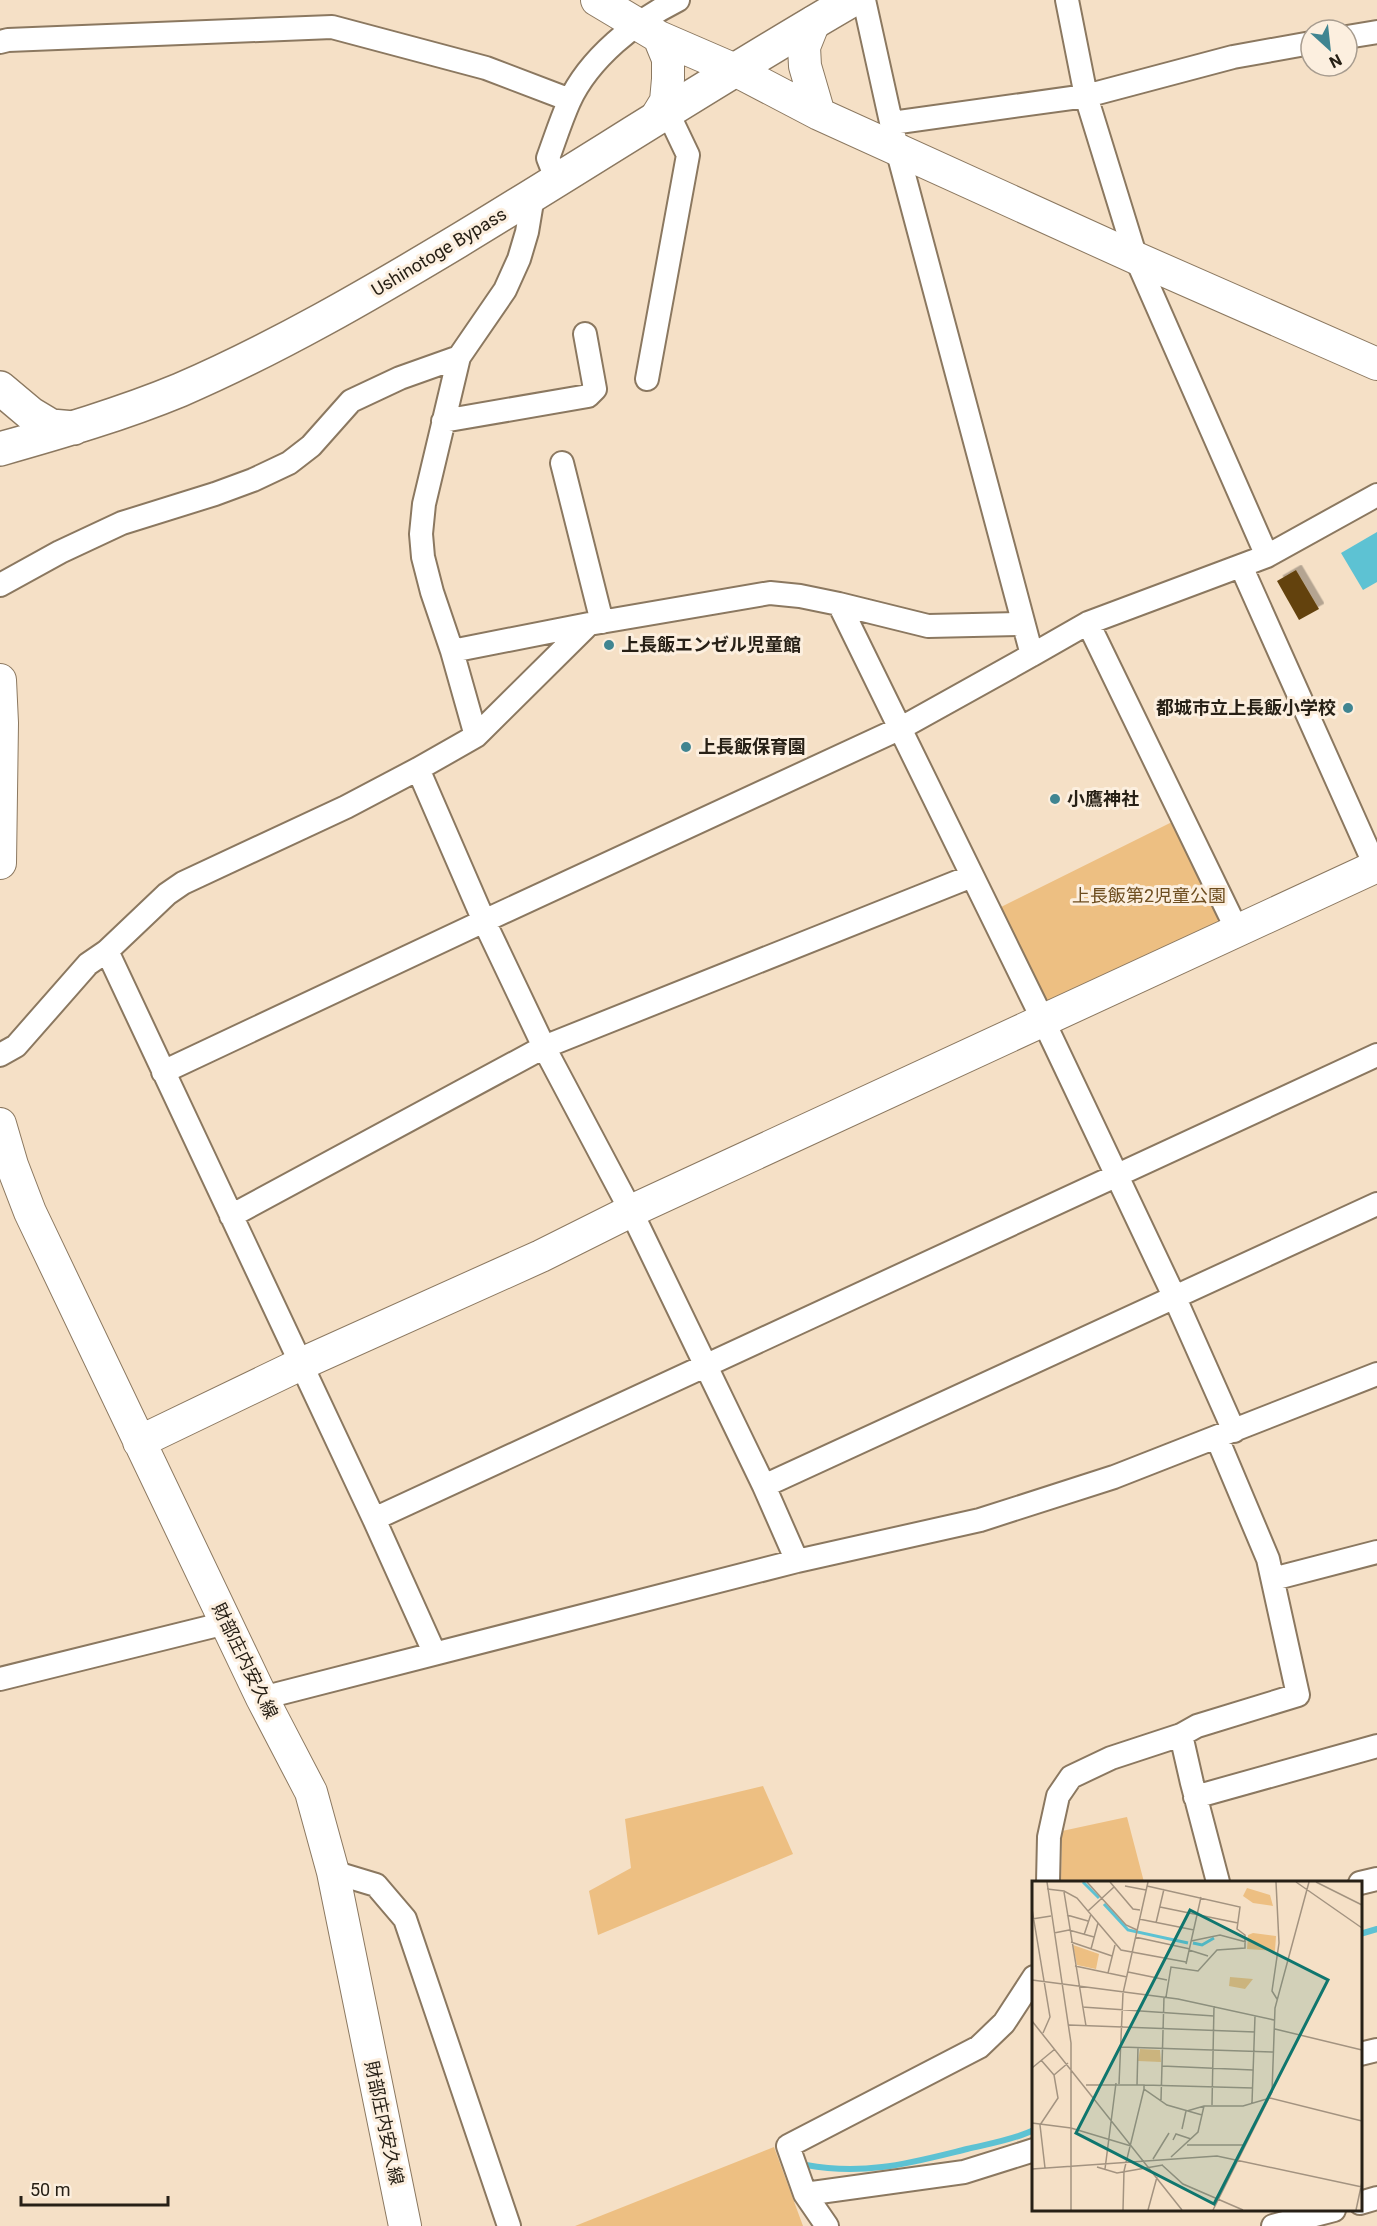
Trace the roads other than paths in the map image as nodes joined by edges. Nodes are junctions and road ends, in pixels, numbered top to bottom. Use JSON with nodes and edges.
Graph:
{"nodes":[{"id":1,"x":597,"y":0,"type":"edge"},
{"id":2,"x":678,"y":0,"type":"edge"},
{"id":3,"x":852,"y":0,"type":"edge"},
{"id":4,"x":864,"y":0,"type":"edge"},
{"id":5,"x":1067,"y":0,"type":"edge"},
{"id":6,"x":814,"y":22,"type":"junction"},
{"id":7,"x":647,"y":31,"type":"junction"},
{"id":8,"x":1377,"y":32,"type":"edge"},
{"id":9,"x":1359,"y":35,"type":"edge"},
{"id":10,"x":0,"y":42,"type":"edge"},
{"id":11,"x":1299,"y":45,"type":"edge"},
{"id":12,"x":733,"y":69,"type":"junction"},
{"id":13,"x":1086,"y":96,"type":"junction"},
{"id":14,"x":570,"y":100,"type":"junction"},
{"id":15,"x":819,"y":114,"type":"junction"},
{"id":16,"x":661,"y":115,"type":"junction"},
{"id":17,"x":895,"y":136,"type":"junction"},
{"id":18,"x":545,"y":188,"type":"junction"},
{"id":19,"x":1136,"y":258,"type":"junction"},
{"id":20,"x":585,"y":334,"type":"dead end"},
{"id":21,"x":459,"y":357,"type":"junction"},
{"id":22,"x":1377,"y":364,"type":"edge"},
{"id":23,"x":647,"y":379,"type":"dead end"},
{"id":24,"x":0,"y":388,"type":"edge"},
{"id":25,"x":443,"y":420,"type":"junction"},
{"id":26,"x":74,"y":428,"type":"junction"},
{"id":27,"x":0,"y":449,"type":"edge"},
{"id":28,"x":562,"y":463,"type":"dead end"},
{"id":29,"x":1377,"y":495,"type":"edge"},
{"id":30,"x":1267,"y":556,"type":"junction"},
{"id":31,"x":1241,"y":566,"type":"junction"},
{"id":32,"x":0,"y":585,"type":"edge"},
{"id":33,"x":839,"y":604,"type":"junction"},
{"id":34,"x":596,"y":623,"type":"junction"},
{"id":35,"x":1088,"y":623,"type":"junction"},
{"id":36,"x":1023,"y":624,"type":"junction"},
{"id":37,"x":452,"y":651,"type":"junction"},
{"id":38,"x":1032,"y":655,"type":"junction"},
{"id":39,"x":0,"y":680,"type":"edge"},
{"id":40,"x":901,"y":728,"type":"junction"},
{"id":41,"x":476,"y":736,"type":"junction"},
{"id":42,"x":418,"y":769,"type":"junction"},
{"id":43,"x":0,"y":863,"type":"edge"},
{"id":44,"x":1376,"y":868,"type":"edge"},
{"id":45,"x":972,"y":876,"type":"junction"},
{"id":46,"x":484,"y":921,"type":"junction"},
{"id":47,"x":1238,"y":932,"type":"junction"},
{"id":48,"x":107,"y":951,"type":"junction"},
{"id":49,"x":1043,"y":1020,"type":"junction"},
{"id":50,"x":544,"y":1047,"type":"junction"},
{"id":51,"x":0,"y":1055,"type":"edge"},
{"id":52,"x":1377,"y":1055,"type":"edge"},
{"id":53,"x":163,"y":1072,"type":"junction"},
{"id":54,"x":0,"y":1124,"type":"edge"},
{"id":55,"x":1115,"y":1174,"type":"junction"},
{"id":56,"x":1377,"y":1204,"type":"edge"},
{"id":57,"x":632,"y":1211,"type":"junction"},
{"id":58,"x":231,"y":1216,"type":"junction"},
{"id":59,"x":1174,"y":1296,"type":"junction"},
{"id":60,"x":301,"y":1364,"type":"junction"},
{"id":61,"x":705,"y":1365,"type":"junction"},
{"id":62,"x":1377,"y":1374,"type":"edge"},
{"id":63,"x":1225,"y":1434,"type":"junction"},
{"id":64,"x":139,"y":1442,"type":"junction"},
{"id":65,"x":764,"y":1486,"type":"junction"},
{"id":66,"x":374,"y":1519,"type":"junction"},
{"id":67,"x":1377,"y":1552,"type":"edge"},
{"id":68,"x":797,"y":1561,"type":"junction"},
{"id":69,"x":1273,"y":1579,"type":"junction"},
{"id":70,"x":226,"y":1623,"type":"junction"},
{"id":71,"x":434,"y":1652,"type":"junction"},
{"id":72,"x":0,"y":1679,"type":"edge"},
{"id":73,"x":262,"y":1698,"type":"junction"},
{"id":74,"x":1181,"y":1735,"type":"junction"},
{"id":75,"x":1377,"y":1746,"type":"edge"},
{"id":76,"x":1195,"y":1797,"type":"junction"},
{"id":77,"x":333,"y":1872,"type":"junction"},
{"id":78,"x":1377,"y":1879,"type":"edge"},
{"id":79,"x":1048,"y":1881,"type":"edge"},
{"id":80,"x":1218,"y":1881,"type":"edge"},
{"id":81,"x":1362,"y":1883,"type":"edge"},
{"id":82,"x":1032,"y":1980,"type":"edge"},
{"id":83,"x":1377,"y":2050,"type":"edge"},
{"id":84,"x":1362,"y":2054,"type":"edge"},
{"id":85,"x":1032,"y":2151,"type":"edge"},
{"id":86,"x":805,"y":2194,"type":"junction"},
{"id":87,"x":1377,"y":2198,"type":"edge"},
{"id":88,"x":1362,"y":2202,"type":"edge"},
{"id":89,"x":1330,"y":2211,"type":"edge"},
{"id":90,"x":1302,"y":2218,"type":"edge"},
{"id":91,"x":405,"y":2226,"type":"edge"},
{"id":92,"x":509,"y":2226,"type":"edge"},
{"id":93,"x":827,"y":2226,"type":"edge"},
{"id":94,"x":1273,"y":2226,"type":"edge"}],
"edges":[{"from":1,"to":7,"type":"street"},
{"from":2,"to":7,"type":"street"},
{"from":3,"to":6,"type":"highway","name":"Ushinotoge Bypass"},
{"from":4,"to":17,"type":"street"},
{"from":5,"to":13,"type":"street"},
{"from":6,"to":12,"type":"highway","name":"Ushinotoge Bypass"},
{"from":6,"to":15,"type":"street"},
{"from":7,"to":12,"type":"street"},
{"from":7,"to":14,"type":"street"},
{"from":7,"to":16,"type":"street"},
{"from":8,"to":9,"type":"street"},
{"from":10,"to":14,"type":"street"},
{"from":11,"to":13,"type":"street"},
{"from":12,"to":15,"type":"street"},
{"from":12,"to":16,"type":"highway","name":"Ushinotoge Bypass"},
{"from":13,"to":17,"type":"street"},
{"from":13,"to":19,"type":"street"},
{"from":14,"to":18,"type":"street"},
{"from":15,"to":17,"type":"street"},
{"from":16,"to":18,"type":"highway","name":"Ushinotoge Bypass"},
{"from":16,"to":23,"type":"street"},
{"from":17,"to":19,"type":"street"},
{"from":17,"to":36,"type":"street"},
{"from":18,"to":21,"type":"street"},
{"from":18,"to":26,"type":"highway","name":"Ushinotoge Bypass"},
{"from":19,"to":22,"type":"street"},
{"from":19,"to":30,"type":"street"},
{"from":20,"to":25,"type":"street"},
{"from":21,"to":25,"type":"street"},
{"from":21,"to":32,"type":"street"},
{"from":24,"to":26,"type":"highway"},
{"from":25,"to":37,"type":"street"},
{"from":26,"to":27,"type":"highway","name":"Ushinotoge Bypass"},
{"from":28,"to":34,"type":"street"},
{"from":29,"to":30,"type":"street"},
{"from":30,"to":31,"type":"street"},
{"from":31,"to":35,"type":"street"},
{"from":31,"to":44,"type":"street"},
{"from":33,"to":34,"type":"street"},
{"from":33,"to":36,"type":"street"},
{"from":33,"to":40,"type":"street"},
{"from":34,"to":37,"type":"street"},
{"from":34,"to":41,"type":"street"},
{"from":35,"to":38,"type":"street"},
{"from":35,"to":47,"type":"street"},
{"from":36,"to":38,"type":"street"},
{"from":37,"to":41,"type":"street"},
{"from":38,"to":40,"type":"street"},
{"from":39,"to":43,"type":"street"},
{"from":40,"to":45,"type":"street"},
{"from":40,"to":46,"type":"street"},
{"from":41,"to":42,"type":"street"},
{"from":42,"to":46,"type":"street"},
{"from":42,"to":48,"type":"street"},
{"from":44,"to":47,"type":"street"},
{"from":45,"to":49,"type":"street"},
{"from":45,"to":50,"type":"street"},
{"from":46,"to":50,"type":"street"},
{"from":46,"to":53,"type":"street"},
{"from":47,"to":49,"type":"street"},
{"from":48,"to":51,"type":"street"},
{"from":48,"to":53,"type":"street"},
{"from":49,"to":55,"type":"street"},
{"from":49,"to":57,"type":"street"},
{"from":50,"to":57,"type":"street"},
{"from":50,"to":58,"type":"street"},
{"from":52,"to":55,"type":"street"},
{"from":53,"to":58,"type":"street"},
{"from":54,"to":64,"type":"street","name":"財部庄内安久線"},
{"from":55,"to":59,"type":"street"},
{"from":55,"to":61,"type":"street"},
{"from":56,"to":59,"type":"street"},
{"from":57,"to":60,"type":"street"},
{"from":57,"to":61,"type":"street"},
{"from":58,"to":60,"type":"street"},
{"from":59,"to":63,"type":"street"},
{"from":59,"to":65,"type":"street"},
{"from":60,"to":64,"type":"street"},
{"from":60,"to":66,"type":"street"},
{"from":61,"to":65,"type":"street"},
{"from":61,"to":66,"type":"street"},
{"from":62,"to":63,"type":"street"},
{"from":63,"to":68,"type":"street"},
{"from":63,"to":69,"type":"street"},
{"from":64,"to":70,"type":"street","name":"財部庄内安久線"},
{"from":65,"to":68,"type":"street"},
{"from":66,"to":71,"type":"street"},
{"from":67,"to":69,"type":"street"},
{"from":68,"to":71,"type":"street"},
{"from":69,"to":74,"type":"street"},
{"from":70,"to":72,"type":"street"},
{"from":70,"to":73,"type":"street","name":"財部庄内安久線"},
{"from":71,"to":73,"type":"street"},
{"from":73,"to":77,"type":"street","name":"財部庄内安久線"},
{"from":74,"to":76,"type":"street"},
{"from":74,"to":79,"type":"street"},
{"from":75,"to":76,"type":"street"},
{"from":76,"to":80,"type":"street"},
{"from":77,"to":91,"type":"street","name":"財部庄内安久線"},
{"from":77,"to":92,"type":"street"},
{"from":78,"to":81,"type":"street"},
{"from":82,"to":86,"type":"street"},
{"from":83,"to":84,"type":"street"},
{"from":85,"to":86,"type":"street"},
{"from":86,"to":93,"type":"street"},
{"from":87,"to":88,"type":"street"},
{"from":89,"to":90,"type":"street"},
{"from":90,"to":94,"type":"street"}]}
